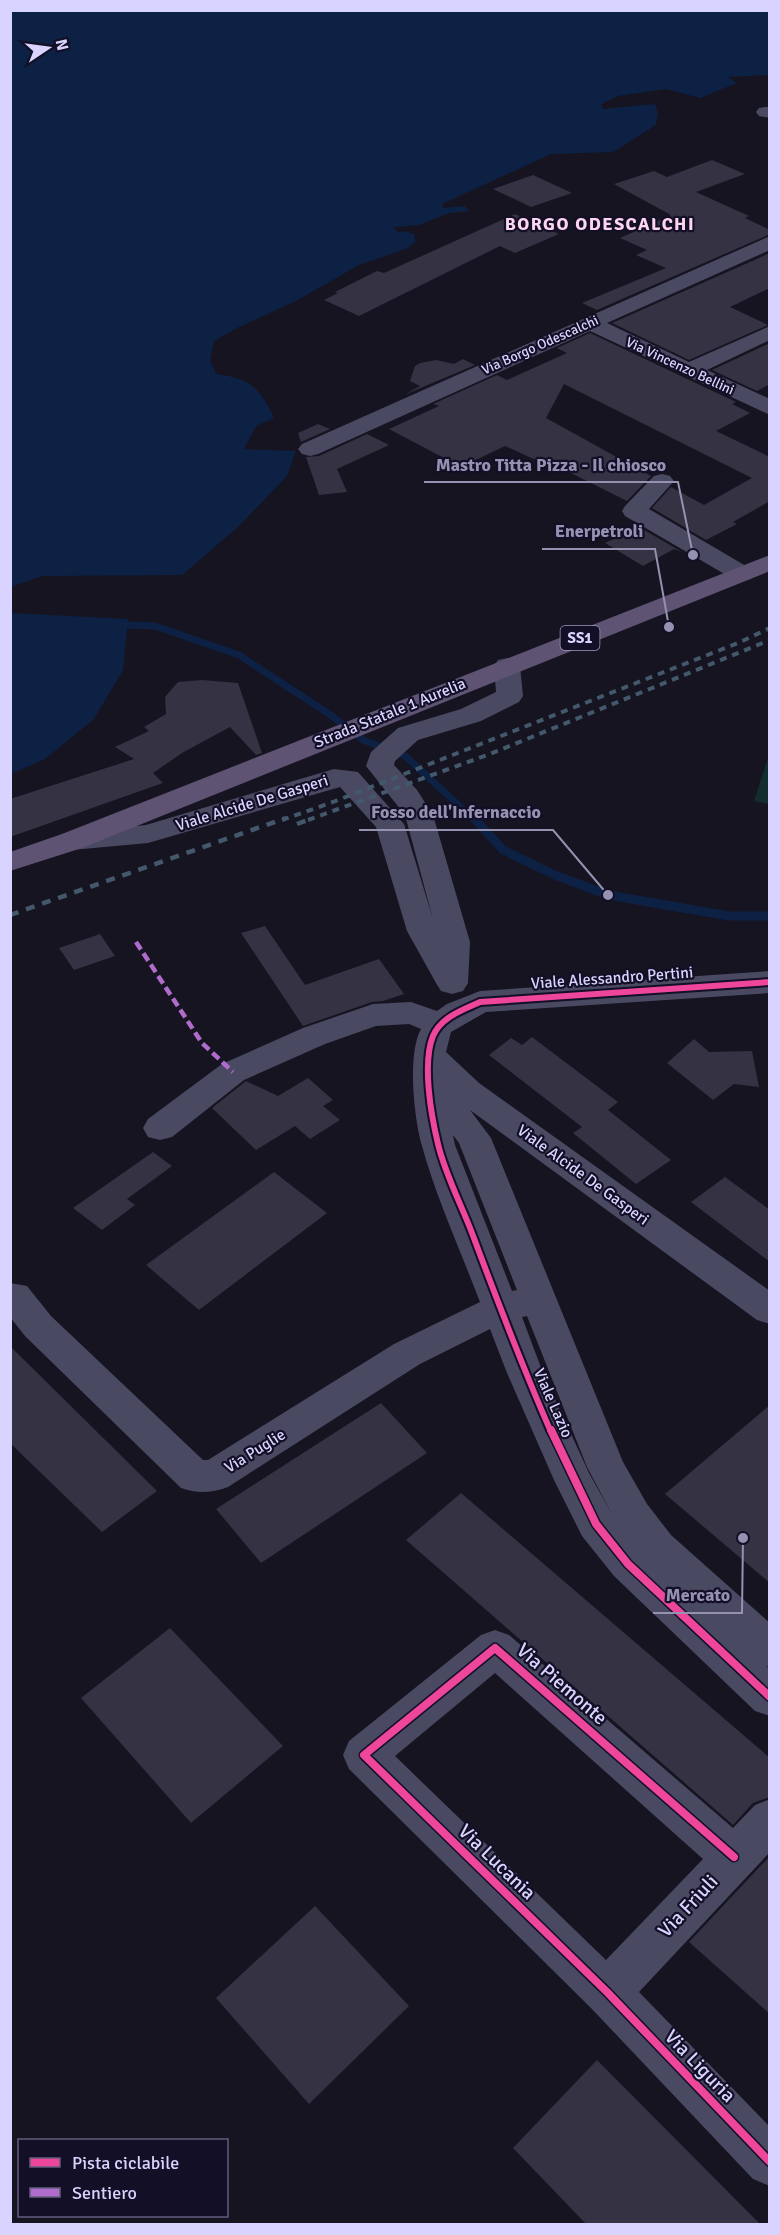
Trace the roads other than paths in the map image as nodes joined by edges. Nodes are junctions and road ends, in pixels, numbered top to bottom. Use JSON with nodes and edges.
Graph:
{"nodes":[{"id":1,"x":770,"y":242,"type":"edge"},
{"id":2,"x":590,"y":323,"type":"junction"},
{"id":3,"x":770,"y":332,"type":"edge"},
{"id":4,"x":689,"y":370,"type":"junction"},
{"id":5,"x":770,"y":408,"type":"edge"},
{"id":6,"x":310,"y":449,"type":"dead end"},
{"id":7,"x":662,"y":481,"type":"dead end"},
{"id":8,"x":770,"y":562,"type":"edge"},
{"id":9,"x":742,"y":574,"type":"junction"},
{"id":10,"x":507,"y":666,"type":"junction"},
{"id":11,"x":72,"y":841,"type":"junction"},
{"id":12,"x":10,"y":862,"type":"edge"},
{"id":13,"x":451,"y":978,"type":"junction"},
{"id":14,"x":770,"y":982,"type":"edge"},
{"id":15,"x":439,"y":1043,"type":"junction"},
{"id":16,"x":160,"y":1128,"type":"dead end"},
{"id":17,"x":14,"y":1296,"type":"dead end"},
{"id":18,"x":538,"y":1299,"type":"junction"},
{"id":19,"x":500,"y":1308,"type":"junction"},
{"id":20,"x":770,"y":1310,"type":"edge"},
{"id":21,"x":770,"y":1649,"type":"edge"},
{"id":22,"x":770,"y":1697,"type":"edge"},
{"id":23,"x":364,"y":1755,"type":"joint"},
{"id":24,"x":770,"y":1820,"type":"edge"},
{"id":25,"x":734,"y":1857,"type":"junction"},
{"id":26,"x":607,"y":1992,"type":"junction"},
{"id":27,"x":770,"y":2163,"type":"edge"}],
"edges":[{"from":1,"to":2,"type":"street","name":"Via Borgo Odescalchi"},
{"from":2,"to":4,"type":"street","name":"Via Vincenzo Bellini"},
{"from":2,"to":6,"type":"street","name":"Via Borgo Odescalchi"},
{"from":3,"to":4,"type":"street"},
{"from":4,"to":5,"type":"street","name":"Via Vincenzo Bellini"},
{"from":7,"to":9,"type":"street"},
{"from":8,"to":9,"type":"main road","name":"Strada Statale 1 Aurelia","number":"SS1"},
{"from":9,"to":10,"type":"main road","name":"Strada Statale 1 Aurelia","number":"SS1"},
{"from":10,"to":11,"type":"main road","name":"Strada Statale 1 Aurelia","number":"SS1"},
{"from":10,"to":13,"type":"street","name":"Viale Alcide De Gasperi"},
{"from":11,"to":12,"type":"main road","name":"Strada Statale 1 Aurelia","number":"SS1"},
{"from":11,"to":13,"type":"street","name":"Viale Alcide De Gasperi"},
{"from":13,"to":15,"type":"street","name":"Viale Alcide De Gasperi"},
{"from":14,"to":15,"type":"street","name":"Viale Alessandro Pertini"},
{"from":15,"to":16,"type":"street","name":"Viale Alcide De Gasperi"},
{"from":15,"to":18,"type":"street","name":"Viale Lazio"},
{"from":15,"to":19,"type":"street","name":"Viale Lazio"},
{"from":15,"to":20,"type":"street","name":"Viale Alcide De Gasperi"},
{"from":17,"to":19,"type":"street","name":"Via Puglie"},
{"from":18,"to":19,"type":"street","name":"Via Puglie"},
{"from":18,"to":21,"type":"street","name":"Viale Lazio"},
{"from":19,"to":22,"type":"street","name":"Viale Lazio"},
{"from":23,"to":25,"type":"street","name":"Via Piemonte"},
{"from":23,"to":26,"type":"street","name":"Via Lucania"},
{"from":24,"to":25,"type":"street","name":"Via Friuli"},
{"from":25,"to":26,"type":"street","name":"Via Friuli"},
{"from":26,"to":27,"type":"street","name":"Via Liguria"}]}
